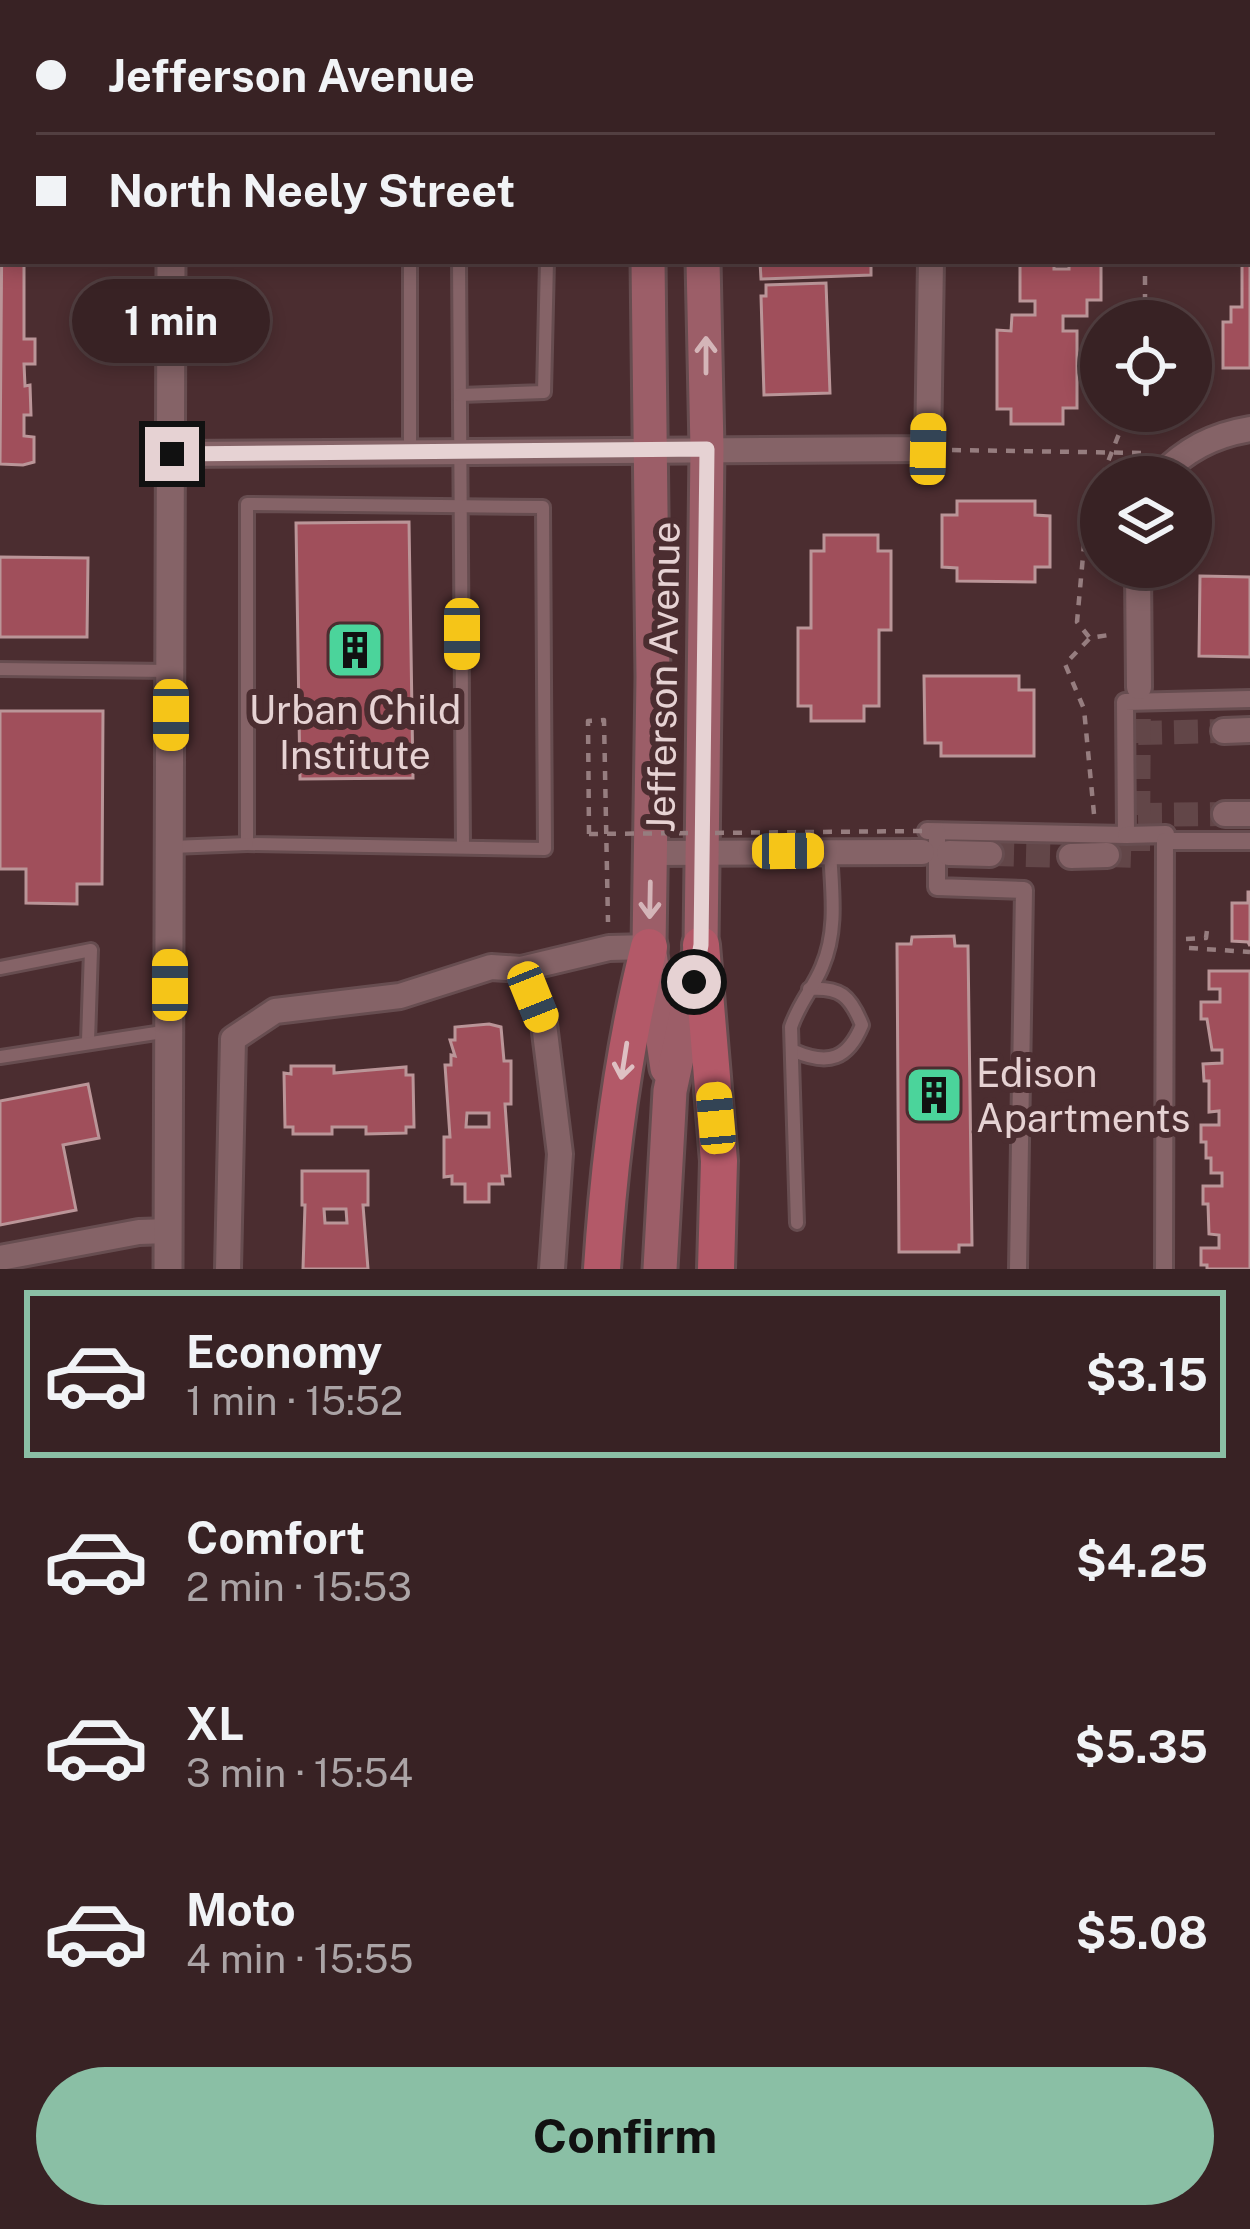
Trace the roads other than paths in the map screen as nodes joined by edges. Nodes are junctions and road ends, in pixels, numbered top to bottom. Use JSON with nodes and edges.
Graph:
{"nodes":[{"id":1,"x":171,"y":264,"type":"edge"},
{"id":2,"x":410,"y":264,"type":"edge"},
{"id":3,"x":459,"y":264,"type":"edge"},
{"id":4,"x":547,"y":264,"type":"edge"},
{"id":5,"x":648,"y":264,"type":"edge"},
{"id":6,"x":703,"y":264,"type":"edge"},
{"id":7,"x":931,"y":264,"type":"edge"},
{"id":8,"x":460,"y":395,"type":"junction"},
{"id":9,"x":1239,"y":430,"type":"edge"},
{"id":10,"x":649,"y":449,"type":"junction"},
{"id":11,"x":707,"y":449,"type":"junction"},
{"id":12,"x":461,"y":451,"type":"junction"},
{"id":13,"x":410,"y":452,"type":"junction"},
{"id":14,"x":172,"y":454,"type":"junction"},
{"id":15,"x":1183,"y":456,"type":"edge"},
{"id":16,"x":461,"y":506,"type":"junction"},
{"id":17,"x":1138,"y":588,"type":"edge"},
{"id":18,"x":0,"y":669,"type":"edge"},
{"id":19,"x":171,"y":671,"type":"junction"},
{"id":20,"x":1139,"y":687,"type":"tunnel mouth"},
{"id":21,"x":1250,"y":699,"type":"edge"},
{"id":22,"x":1224,"y":730,"type":"tunnel mouth"},
{"id":23,"x":1250,"y":730,"type":"edge"},
{"id":24,"x":1126,"y":835,"type":"junction"},
{"id":25,"x":1098,"y":836,"type":"junction"},
{"id":26,"x":1165,"y":841,"type":"junction"},
{"id":27,"x":1250,"y":841,"type":"edge"},
{"id":28,"x":933,"y":842,"type":"junction"},
{"id":29,"x":247,"y":844,"type":"junction"},
{"id":30,"x":170,"y":847,"type":"junction"},
{"id":31,"x":463,"y":848,"type":"junction"},
{"id":32,"x":830,"y":851,"type":"junction"},
{"id":33,"x":651,"y":853,"type":"junction"},
{"id":34,"x":703,"y":853,"type":"junction"},
{"id":35,"x":990,"y":854,"type":"tunnel mouth"},
{"id":36,"x":1071,"y":856,"type":"tunnel mouth"},
{"id":37,"x":701,"y":945,"type":"junction"},
{"id":38,"x":649,"y":947,"type":"junction"},
{"id":39,"x":0,"y":968,"type":"edge"},
{"id":40,"x":521,"y":969,"type":"junction"},
{"id":41,"x":808,"y":989,"type":"junction"},
{"id":42,"x":170,"y":1030,"type":"junction"},
{"id":43,"x":88,"y":1041,"type":"junction"},
{"id":44,"x":794,"y":1051,"type":"junction"},
{"id":45,"x":0,"y":1057,"type":"edge"},
{"id":46,"x":670,"y":1090,"type":"junction"},
{"id":47,"x":797,"y":1223,"type":"dead end"},
{"id":48,"x":168,"y":1231,"type":"junction"},
{"id":49,"x":0,"y":1258,"type":"edge"},
{"id":50,"x":168,"y":1269,"type":"edge"},
{"id":51,"x":228,"y":1269,"type":"edge"},
{"id":52,"x":552,"y":1269,"type":"edge"},
{"id":53,"x":602,"y":1269,"type":"edge"},
{"id":54,"x":660,"y":1269,"type":"edge"},
{"id":55,"x":716,"y":1269,"type":"edge"},
{"id":56,"x":1018,"y":1269,"type":"edge"},
{"id":57,"x":1164,"y":1269,"type":"edge"}],
"edges":[{"from":1,"to":14,"type":"street"},
{"from":2,"to":13,"type":"lane"},
{"from":3,"to":8,"type":"lane"},
{"from":4,"to":8,"type":"lane"},
{"from":5,"to":10,"type":"main road","name":"Jefferson Avenue"},
{"from":11,"to":6,"type":"main road","name":"Jefferson Avenue","one_way":true},
{"from":7,"to":11,"type":"street"},
{"from":8,"to":12,"type":"lane"},
{"from":9,"to":15,"type":"street"},
{"from":10,"to":11,"type":"street"},
{"from":10,"to":12,"type":"street"},
{"from":10,"to":33,"type":"main road","name":"Jefferson Avenue"},
{"from":11,"to":34,"type":"main road","name":"Jefferson Avenue"},
{"from":12,"to":13,"type":"street"},
{"from":12,"to":16,"type":"lane"},
{"from":13,"to":14,"type":"street"},
{"from":14,"to":19,"type":"street"},
{"from":16,"to":29,"type":"lane"},
{"from":16,"to":31,"type":"lane"},
{"from":16,"to":31,"type":"lane"},
{"from":17,"to":20,"type":"street"},
{"from":18,"to":19,"type":"lane"},
{"from":19,"to":30,"type":"street"},
{"from":21,"to":24,"type":"street"},
{"from":22,"to":23,"type":"street"},
{"from":24,"to":25,"type":"street"},
{"from":24,"to":26,"type":"street"},
{"from":25,"to":28,"type":"street"},
{"from":25,"to":36,"type":"street"},
{"from":26,"to":27,"type":"street"},
{"from":26,"to":57,"type":"street"},
{"from":28,"to":32,"type":"street"},
{"from":28,"to":35,"type":"street"},
{"from":28,"to":56,"type":"street"},
{"from":29,"to":30,"type":"lane"},
{"from":29,"to":31,"type":"lane"},
{"from":30,"to":42,"type":"street"},
{"from":32,"to":34,"type":"street"},
{"from":32,"to":41,"type":"lane"},
{"from":33,"to":34,"type":"street"},
{"from":33,"to":38,"type":"main road","name":"Jefferson Avenue","one_way":true},
{"from":34,"to":37,"type":"main road","name":"Jefferson Avenue"},
{"from":37,"to":46,"type":"main road","name":"Jefferson Avenue"},
{"from":37,"to":55,"type":"main road"},
{"from":38,"to":40,"type":"street"},
{"from":38,"to":46,"type":"main road","name":"Jefferson Avenue"},
{"from":38,"to":53,"type":"main road","one_way":true},
{"from":39,"to":43,"type":"lane"},
{"from":40,"to":51,"type":"street"},
{"from":40,"to":52,"type":"street"},
{"from":41,"to":44,"type":"lane"},
{"from":41,"to":44,"type":"lane"},
{"from":42,"to":43,"type":"lane"},
{"from":42,"to":48,"type":"street"},
{"from":43,"to":45,"type":"lane"},
{"from":44,"to":47,"type":"lane"},
{"from":46,"to":54,"type":"main road","name":"Jefferson Avenue"},
{"from":48,"to":49,"type":"street"},
{"from":48,"to":50,"type":"street"}]}
